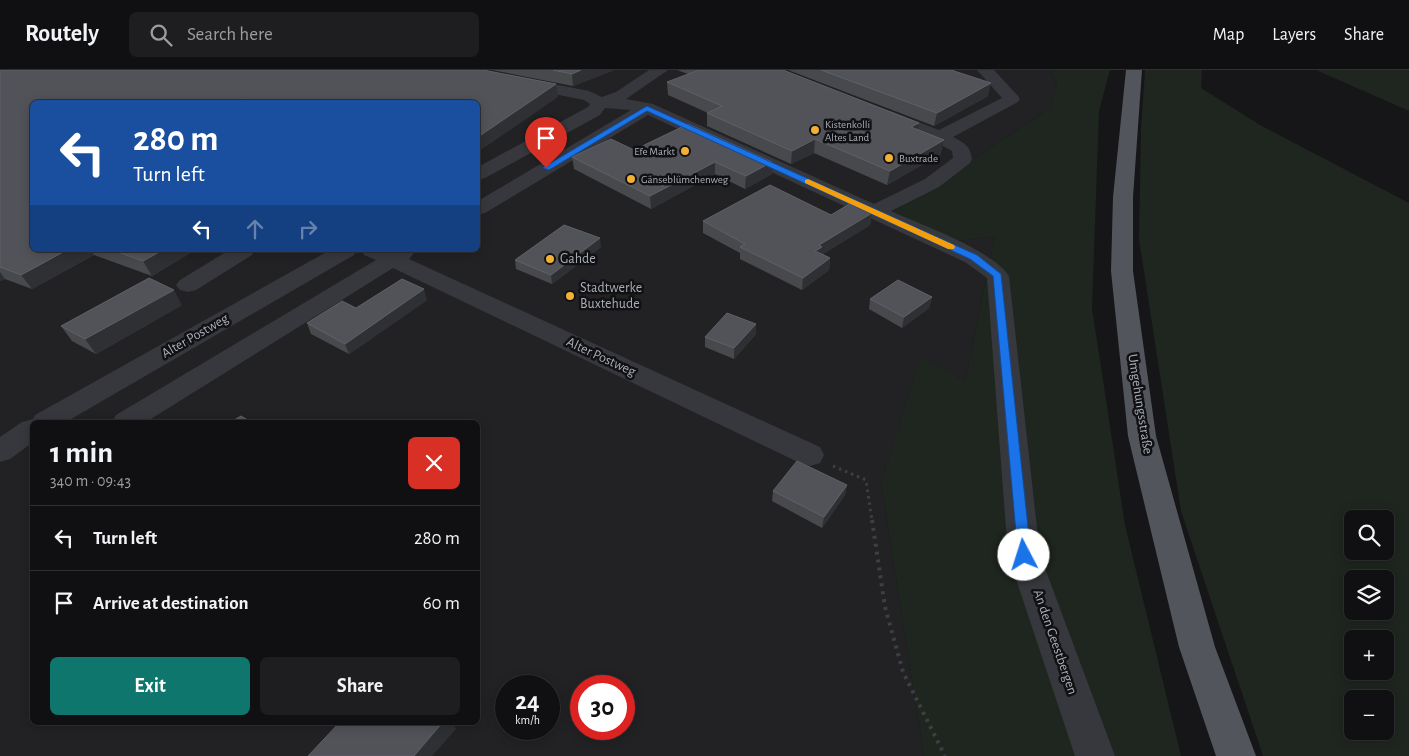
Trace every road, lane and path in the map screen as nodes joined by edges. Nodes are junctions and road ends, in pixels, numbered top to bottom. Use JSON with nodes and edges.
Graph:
{"nodes":[{"id":1,"x":459,"y":70,"type":"edge"},
{"id":2,"x":660,"y":70,"type":"edge"},
{"id":3,"x":984,"y":70,"type":"edge"},
{"id":4,"x":1134,"y":70,"type":"edge"},
{"id":5,"x":600,"y":104,"type":"junction"},
{"id":6,"x":647,"y":108,"type":"junction"},
{"id":7,"x":868,"y":109,"type":"edge"},
{"id":8,"x":940,"y":137,"type":"junction"},
{"id":9,"x":480,"y":173,"type":"edge"},
{"id":10,"x":480,"y":208,"type":"edge"},
{"id":11,"x":873,"y":212,"type":"junction"},
{"id":12,"x":241,"y":252,"type":"edge"},
{"id":13,"x":343,"y":252,"type":"edge"},
{"id":14,"x":391,"y":253,"type":"edge"},
{"id":15,"x":188,"y":285,"type":"dead end"},
{"id":16,"x":54,"y":420,"type":"edge"},
{"id":17,"x":129,"y":420,"type":"edge"},
{"id":18,"x":810,"y":456,"type":"joint"},
{"id":19,"x":945,"y":756,"type":"edge"},
{"id":20,"x":1095,"y":756,"type":"edge"},
{"id":21,"x":1236,"y":756,"type":"edge"}],
"edges":[{"from":1,"to":5,"type":"street"},
{"from":2,"to":5,"type":"street"},
{"from":3,"to":8,"type":"street"},
{"from":4,"to":21,"type":"main road","name":"Umgehungsstraße"},
{"from":5,"to":6,"type":"street","name":"An den Geestbergen"},
{"from":5,"to":9,"type":"street"},
{"from":6,"to":10,"type":"street"},
{"from":6,"to":11,"type":"street","name":"An den Geestbergen"},
{"from":7,"to":8,"type":"street"},
{"from":8,"to":11,"type":"street"},
{"from":11,"to":20,"type":"street","name":"An den Geestbergen"},
{"from":12,"to":15,"type":"street"},
{"from":13,"to":16,"type":"street","name":"Alter Postweg"},
{"from":14,"to":17,"type":"street"},
{"from":14,"to":18,"type":"street","name":"Alter Postweg"},
{"from":18,"to":19,"type":"path"}]}
